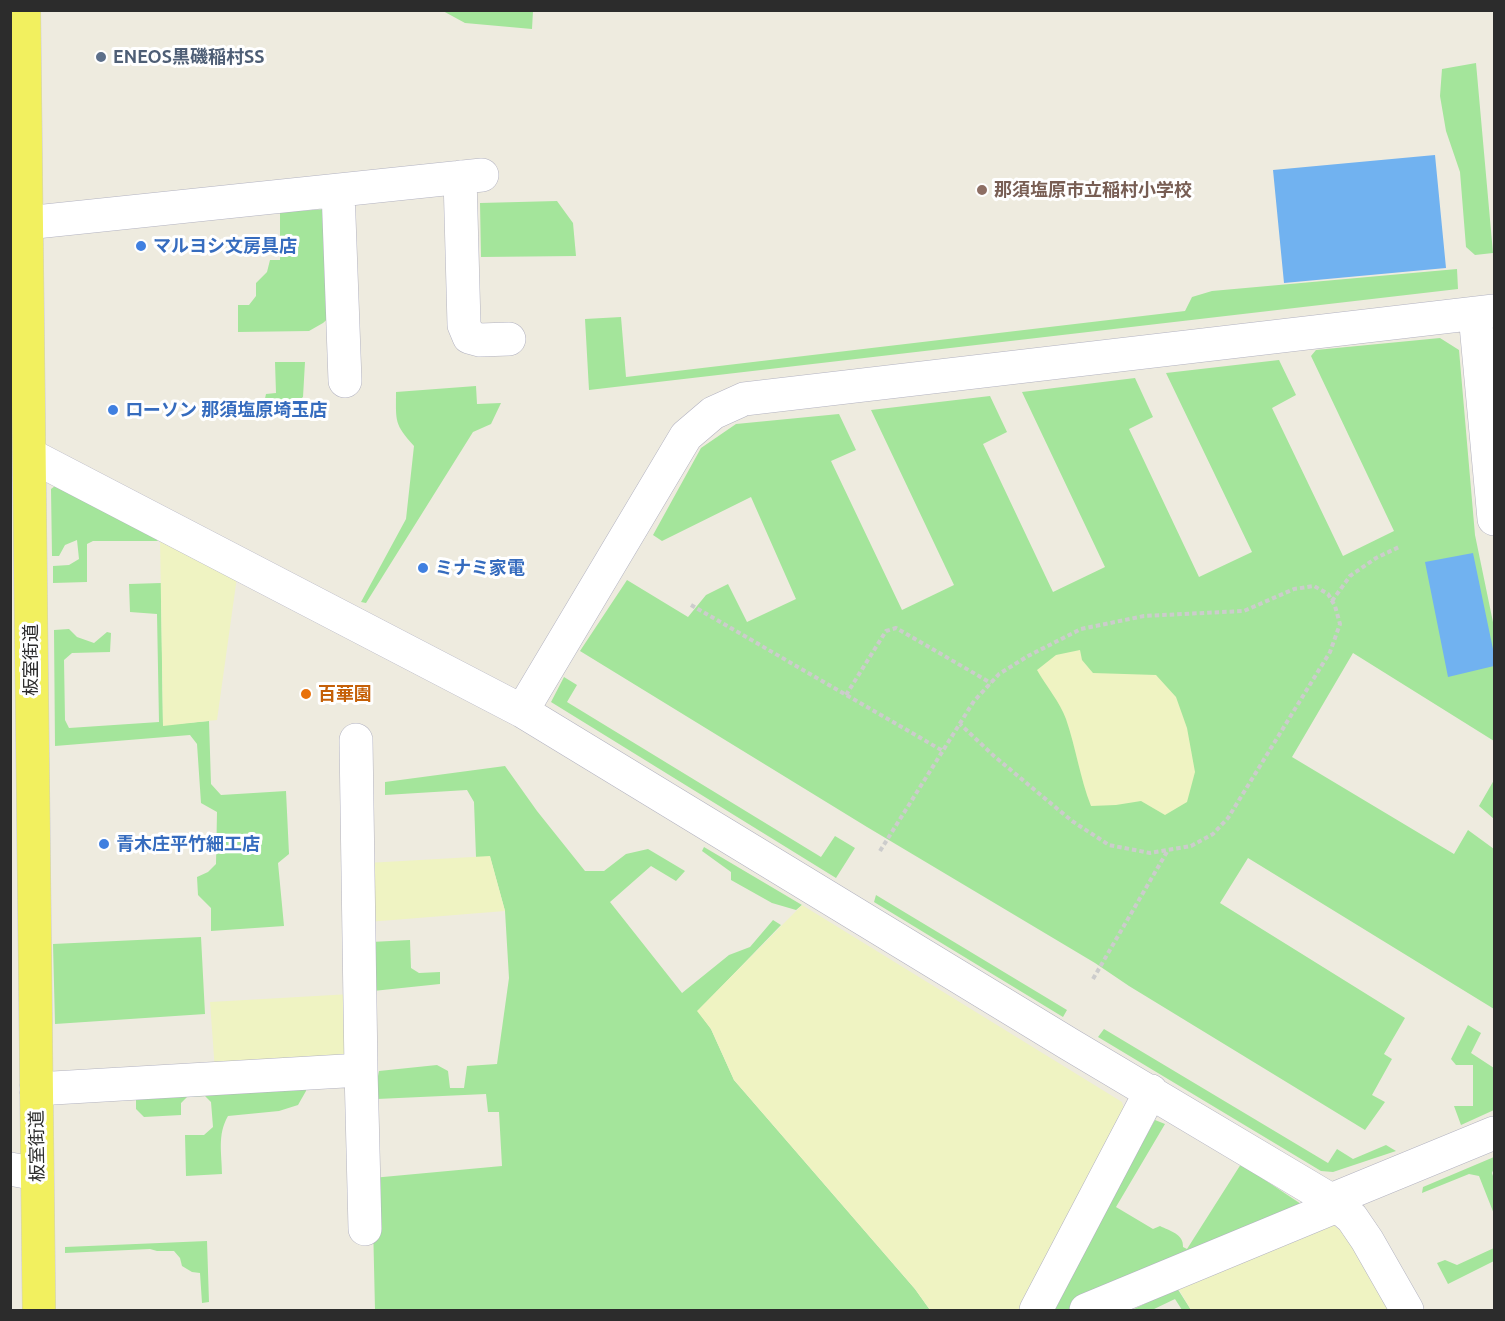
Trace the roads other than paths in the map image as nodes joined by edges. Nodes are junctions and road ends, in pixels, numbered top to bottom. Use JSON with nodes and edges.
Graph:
{"nodes":[{"id":1,"x":24,"y":10,"type":"edge"},
{"id":2,"x":338,"y":190,"type":"junction"},
{"id":3,"x":21,"y":204,"type":"edge"},
{"id":4,"x":1485,"y":312,"type":"edge"},
{"id":5,"x":509,"y":339,"type":"dead end"},
{"id":6,"x":345,"y":381,"type":"dead end"},
{"id":7,"x":30,"y":455,"type":"junction"},
{"id":8,"x":1494,"y":519,"type":"edge"},
{"id":9,"x":21,"y":558,"type":"edge"},
{"id":10,"x":522,"y":711,"type":"junction"},
{"id":11,"x":356,"y":740,"type":"dead end"},
{"id":12,"x":362,"y":1070,"type":"junction"},
{"id":13,"x":36,"y":1089,"type":"junction"},
{"id":14,"x":1151,"y":1091,"type":"junction"},
{"id":15,"x":1494,"y":1132,"type":"edge"},
{"id":16,"x":24,"y":1172,"type":"edge"},
{"id":17,"x":1334,"y":1203,"type":"junction"},
{"id":18,"x":365,"y":1229,"type":"dead end"},
{"id":19,"x":39,"y":1311,"type":"edge"},
{"id":20,"x":1035,"y":1311,"type":"edge"},
{"id":21,"x":1086,"y":1311,"type":"edge"},
{"id":22,"x":1407,"y":1311,"type":"edge"}],
"edges":[{"from":1,"to":3,"type":"main road","name":"板室街道"},
{"from":2,"to":3,"type":"street"},
{"from":2,"to":5,"type":"street"},
{"from":2,"to":6,"type":"street"},
{"from":3,"to":7,"type":"main road","name":"板室街道"},
{"from":4,"to":8,"type":"street"},
{"from":4,"to":10,"type":"street"},
{"from":7,"to":9,"type":"main road","name":"板室街道"},
{"from":7,"to":10,"type":"street"},
{"from":9,"to":13,"type":"main road","name":"板室街道"},
{"from":10,"to":14,"type":"street"},
{"from":11,"to":12,"type":"street"},
{"from":12,"to":13,"type":"street"},
{"from":12,"to":18,"type":"street"},
{"from":13,"to":16,"type":"main road","name":"板室街道"},
{"from":14,"to":17,"type":"street"},
{"from":14,"to":20,"type":"street"},
{"from":15,"to":17,"type":"street"},
{"from":16,"to":19,"type":"main road","name":"板室街道"},
{"from":17,"to":21,"type":"street"},
{"from":17,"to":22,"type":"street"}]}
